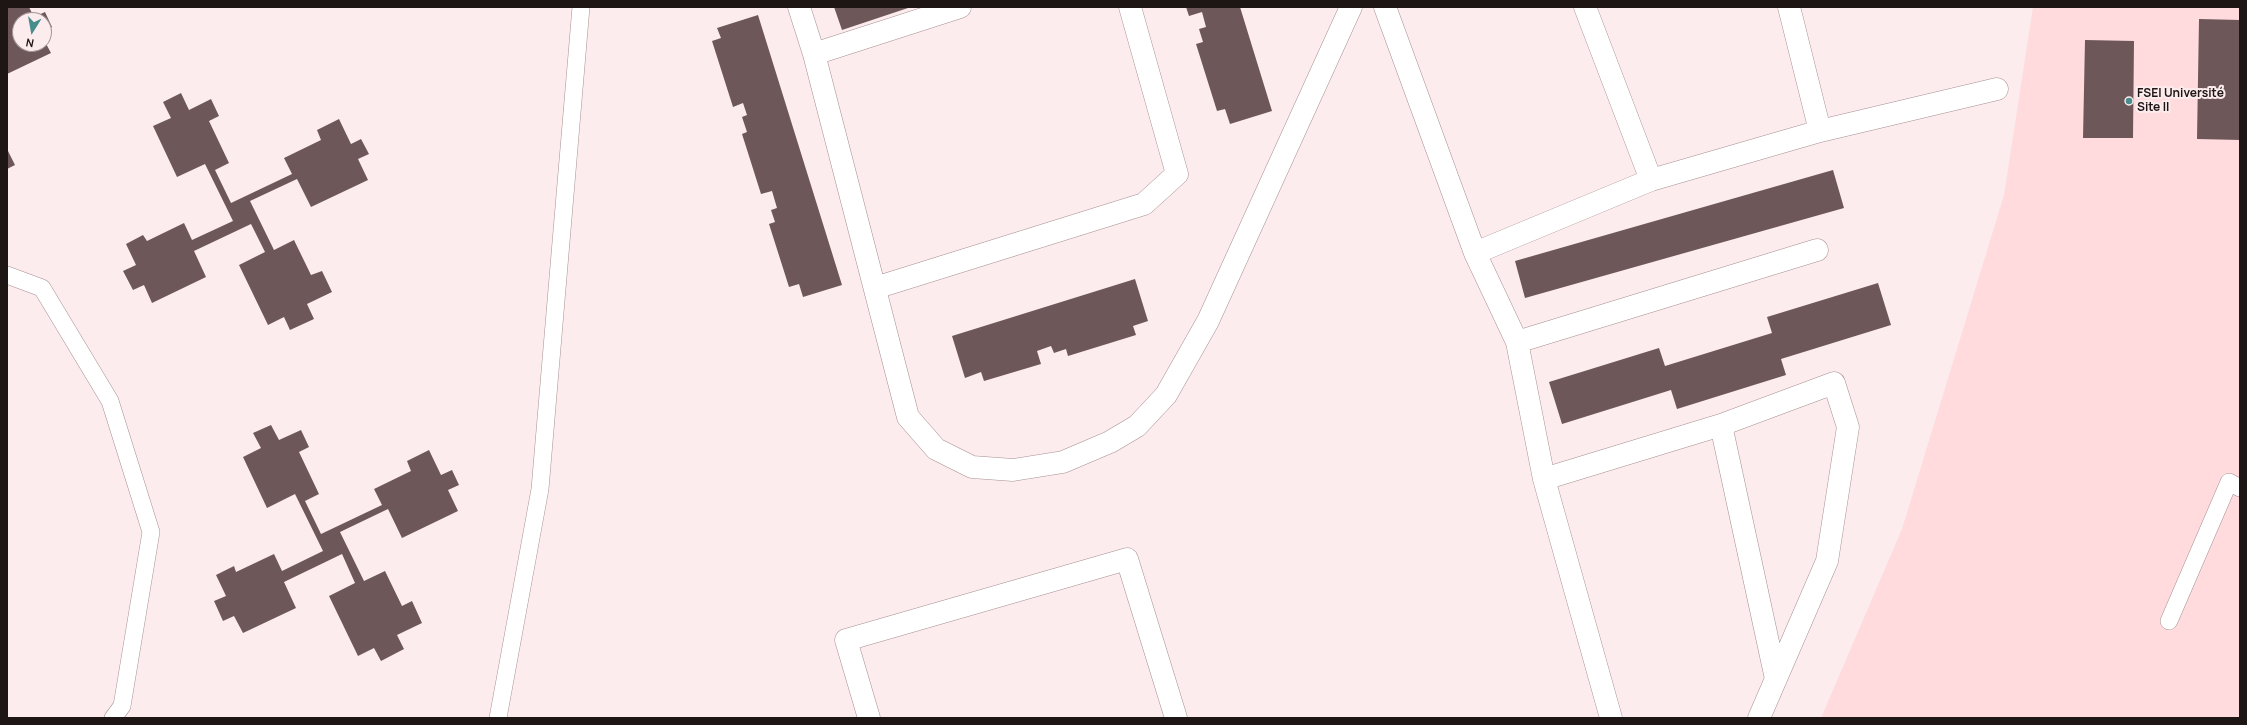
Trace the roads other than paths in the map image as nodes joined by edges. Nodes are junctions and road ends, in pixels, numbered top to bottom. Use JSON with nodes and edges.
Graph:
{"nodes":[{"id":1,"x":581,"y":7,"type":"edge"},
{"id":2,"x":799,"y":7,"type":"edge"},
{"id":3,"x":960,"y":7,"type":"edge"},
{"id":4,"x":1130,"y":7,"type":"edge"},
{"id":5,"x":1351,"y":7,"type":"edge"},
{"id":6,"x":1385,"y":7,"type":"edge"},
{"id":7,"x":1585,"y":7,"type":"edge"},
{"id":8,"x":1788,"y":7,"type":"edge"},
{"id":9,"x":814,"y":54,"type":"junction"},
{"id":10,"x":1997,"y":89,"type":"dead end"},
{"id":11,"x":1820,"y":130,"type":"junction"},
{"id":12,"x":1651,"y":180,"type":"junction"},
{"id":13,"x":1817,"y":250,"type":"dead end"},
{"id":14,"x":1475,"y":253,"type":"junction"},
{"id":15,"x":7,"y":276,"type":"edge"},
{"id":16,"x":875,"y":288,"type":"junction"},
{"id":17,"x":1516,"y":342,"type":"junction"},
{"id":18,"x":1722,"y":424,"type":"junction"},
{"id":19,"x":1544,"y":479,"type":"junction"},
{"id":20,"x":2240,"y":488,"type":"edge"},
{"id":21,"x":2169,"y":621,"type":"dead end"},
{"id":22,"x":1776,"y":679,"type":"junction"},
{"id":23,"x":113,"y":718,"type":"edge"},
{"id":24,"x":498,"y":718,"type":"edge"},
{"id":25,"x":869,"y":718,"type":"edge"},
{"id":26,"x":1176,"y":718,"type":"edge"},
{"id":27,"x":1612,"y":718,"type":"edge"},
{"id":28,"x":1759,"y":718,"type":"edge"}],
"edges":[{"from":1,"to":24,"type":"lane"},
{"from":2,"to":9,"type":"street"},
{"from":3,"to":9,"type":"street"},
{"from":4,"to":16,"type":"street"},
{"from":5,"to":16,"type":"street"},
{"from":6,"to":14,"type":"street"},
{"from":7,"to":12,"type":"street"},
{"from":8,"to":11,"type":"street"},
{"from":9,"to":16,"type":"street"},
{"from":10,"to":11,"type":"street"},
{"from":11,"to":12,"type":"street"},
{"from":12,"to":14,"type":"street"},
{"from":13,"to":17,"type":"street"},
{"from":14,"to":17,"type":"street"},
{"from":15,"to":23,"type":"lane"},
{"from":17,"to":19,"type":"street"},
{"from":18,"to":19,"type":"street"},
{"from":18,"to":22,"type":"street"},
{"from":18,"to":22,"type":"street"},
{"from":19,"to":27,"type":"street"},
{"from":20,"to":21,"type":"lane"},
{"from":22,"to":28,"type":"street"},
{"from":25,"to":26,"type":"street"}]}
